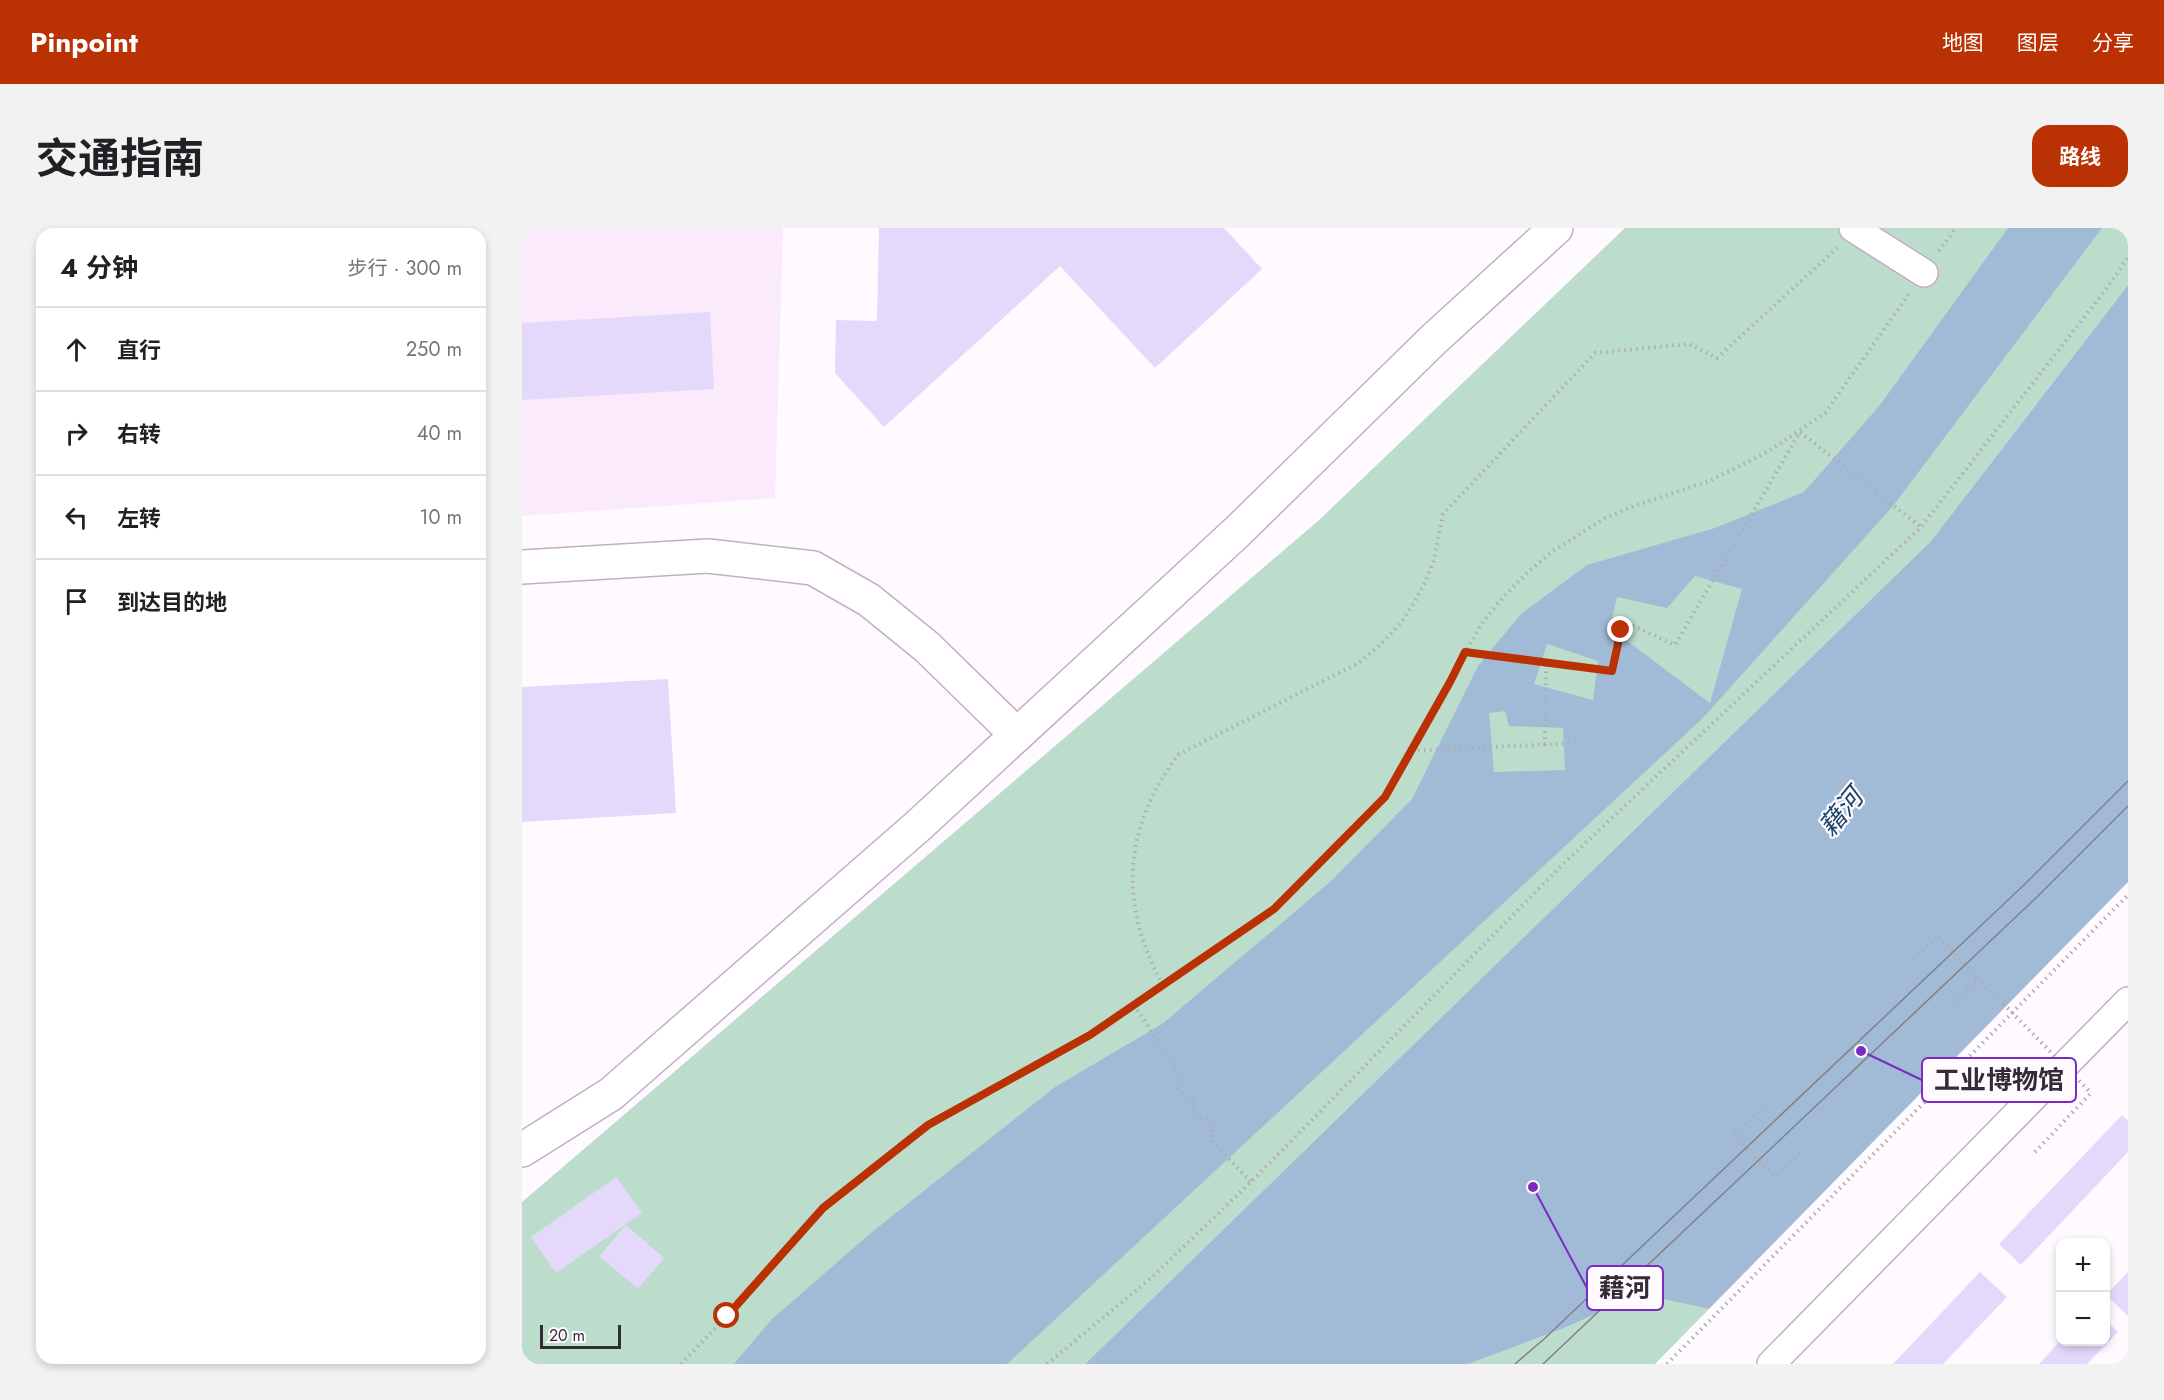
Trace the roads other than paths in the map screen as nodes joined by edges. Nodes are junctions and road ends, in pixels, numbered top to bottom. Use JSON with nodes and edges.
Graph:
{"nodes":[{"id":1,"x":1556,"y":228,"type":"edge"},
{"id":2,"x":1855,"y":229,"type":"edge"},
{"id":3,"x":1924,"y":273,"type":"road end"},
{"id":4,"x":522,"y":567,"type":"edge"},
{"id":5,"x":1017,"y":735,"type":"junction"},
{"id":6,"x":2128,"y":1001,"type":"edge"},
{"id":7,"x":522,"y":1150,"type":"edge"},
{"id":8,"x":1771,"y":1364,"type":"edge"}],
"edges":[{"from":1,"to":5,"type":"main road"},
{"from":2,"to":3,"type":"street"},
{"from":4,"to":5,"type":"main road"},
{"from":5,"to":7,"type":"main road"},
{"from":6,"to":8,"type":"street"}]}
